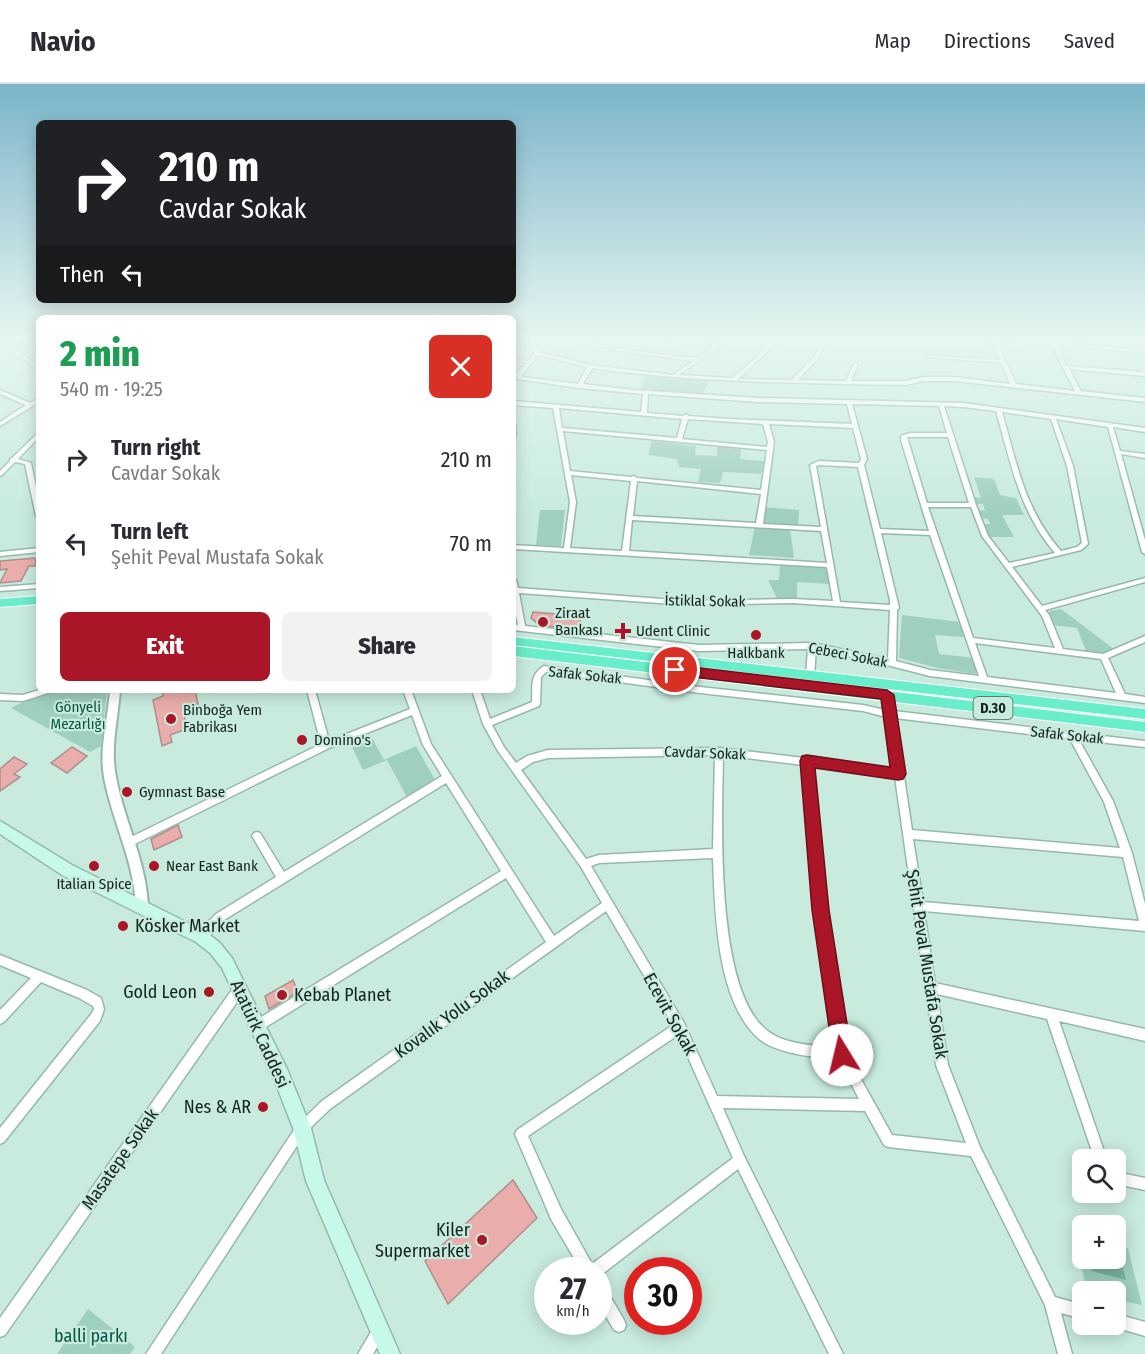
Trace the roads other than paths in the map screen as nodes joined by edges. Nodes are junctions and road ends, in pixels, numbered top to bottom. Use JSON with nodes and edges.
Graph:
{"nodes":[{"id":1,"x":10,"y":396,"type":"edge"},
{"id":2,"x":646,"y":396,"type":"edge"},
{"id":3,"x":698,"y":396,"type":"edge"},
{"id":4,"x":1110,"y":396,"type":"edge"},
{"id":5,"x":1145,"y":400,"type":"edge"},
{"id":6,"x":36,"y":402,"type":"edge"},
{"id":7,"x":849,"y":402,"type":"junction"},
{"id":8,"x":516,"y":403,"type":"edge"},
{"id":9,"x":30,"y":405,"type":"junction"},
{"id":10,"x":941,"y":405,"type":"junction"},
{"id":11,"x":556,"y":408,"type":"junction"},
{"id":12,"x":999,"y":411,"type":"junction"},
{"id":13,"x":644,"y":414,"type":"junction"},
{"id":14,"x":686,"y":416,"type":"junction"},
{"id":15,"x":1053,"y":418,"type":"junction"},
{"id":16,"x":0,"y":424,"type":"edge"},
{"id":17,"x":766,"y":424,"type":"junction"},
{"id":18,"x":1110,"y":425,"type":"junction"},
{"id":19,"x":855,"y":426,"type":"junction"},
{"id":20,"x":560,"y":429,"type":"junction"},
{"id":21,"x":1145,"y":430,"type":"edge"},
{"id":22,"x":951,"y":435,"type":"junction"},
{"id":23,"x":36,"y":438,"type":"edge"},
{"id":24,"x":680,"y":440,"type":"junction"},
{"id":25,"x":770,"y":449,"type":"junction"},
{"id":26,"x":1118,"y":452,"type":"junction"},
{"id":27,"x":1145,"y":456,"type":"edge"},
{"id":28,"x":12,"y":460,"type":"junction"},
{"id":29,"x":861,"y":465,"type":"junction"},
{"id":30,"x":569,"y":472,"type":"junction"},
{"id":31,"x":0,"y":474,"type":"edge"},
{"id":32,"x":634,"y":478,"type":"junction"},
{"id":33,"x":763,"y":492,"type":"junction"},
{"id":34,"x":36,"y":494,"type":"edge"},
{"id":35,"x":925,"y":505,"type":"junction"},
{"id":36,"x":973,"y":505,"type":"junction"},
{"id":37,"x":629,"y":518,"type":"junction"},
{"id":38,"x":1135,"y":519,"type":"junction"},
{"id":39,"x":1145,"y":520,"type":"edge"},
{"id":40,"x":759,"y":526,"type":"junction"},
{"id":41,"x":823,"y":529,"type":"junction"},
{"id":42,"x":879,"y":531,"type":"junction"},
{"id":43,"x":933,"y":533,"type":"junction"},
{"id":44,"x":516,"y":546,"type":"edge"},
{"id":45,"x":567,"y":549,"type":"junction"},
{"id":46,"x":36,"y":550,"type":"edge"},
{"id":47,"x":625,"y":552,"type":"junction"},
{"id":48,"x":1145,"y":552,"type":"edge"},
{"id":49,"x":1059,"y":553,"type":"junction"},
{"id":50,"x":0,"y":554,"type":"edge"},
{"id":51,"x":830,"y":565,"type":"junction"},
{"id":52,"x":1008,"y":566,"type":"junction"},
{"id":53,"x":1145,"y":580,"type":"edge"},
{"id":54,"x":36,"y":586,"type":"edge"},
{"id":55,"x":0,"y":590,"type":"edge"},
{"id":56,"x":516,"y":590,"type":"edge"},
{"id":57,"x":36,"y":600,"type":"edge"},
{"id":58,"x":0,"y":603,"type":"edge"},
{"id":59,"x":516,"y":603,"type":"edge"},
{"id":60,"x":837,"y":603,"type":"junction"},
{"id":61,"x":895,"y":608,"type":"junction"},
{"id":62,"x":1041,"y":609,"type":"junction"},
{"id":63,"x":36,"y":610,"type":"edge"},
{"id":64,"x":0,"y":612,"type":"edge"},
{"id":65,"x":518,"y":628,"type":"edge"},
{"id":66,"x":1145,"y":639,"type":"edge"},
{"id":67,"x":970,"y":640,"type":"junction"},
{"id":68,"x":516,"y":641,"type":"edge"},
{"id":69,"x":812,"y":646,"type":"junction"},
{"id":70,"x":516,"y":651,"type":"edge"},
{"id":71,"x":1060,"y":651,"type":"junction"},
{"id":72,"x":1104,"y":657,"type":"junction"},
{"id":73,"x":892,"y":663,"type":"junction"},
{"id":74,"x":810,"y":676,"type":"junction"},
{"id":75,"x":984,"y":680,"type":"junction"},
{"id":76,"x":39,"y":693,"type":"edge"},
{"id":77,"x":115,"y":693,"type":"edge"},
{"id":78,"x":312,"y":693,"type":"edge"},
{"id":79,"x":408,"y":693,"type":"edge"},
{"id":80,"x":477,"y":693,"type":"edge"},
{"id":81,"x":887,"y":695,"type":"junction"},
{"id":82,"x":1122,"y":697,"type":"junction"},
{"id":83,"x":0,"y":698,"type":"edge"},
{"id":84,"x":1145,"y":700,"type":"edge"},
{"id":85,"x":413,"y":711,"type":"junction"},
{"id":86,"x":888,"y":714,"type":"junction"},
{"id":87,"x":1145,"y":714,"type":"edge"},
{"id":88,"x":487,"y":724,"type":"junction"},
{"id":89,"x":1145,"y":727,"type":"edge"},
{"id":90,"x":1073,"y":736,"type":"junction"},
{"id":91,"x":1145,"y":744,"type":"edge"},
{"id":92,"x":326,"y":746,"type":"junction"},
{"id":93,"x":719,"y":751,"type":"junction"},
{"id":94,"x":807,"y":761,"type":"junction"},
{"id":95,"x":515,"y":769,"type":"junction"},
{"id":96,"x":898,"y":774,"type":"junction"},
{"id":97,"x":447,"y":778,"type":"junction"},
{"id":98,"x":0,"y":827,"type":"edge"},
{"id":99,"x":907,"y":834,"type":"junction"},
{"id":100,"x":257,"y":836,"type":"dead end"},
{"id":101,"x":130,"y":842,"type":"junction"},
{"id":102,"x":717,"y":853,"type":"junction"},
{"id":103,"x":1126,"y":853,"type":"junction"},
{"id":104,"x":584,"y":864,"type":"junction"},
{"id":105,"x":506,"y":873,"type":"junction"},
{"id":106,"x":282,"y":879,"type":"junction"},
{"id":107,"x":607,"y":905,"type":"junction"},
{"id":108,"x":142,"y":906,"type":"junction"},
{"id":109,"x":918,"y":906,"type":"junction"},
{"id":110,"x":1145,"y":925,"type":"edge"},
{"id":111,"x":201,"y":937,"type":"junction"},
{"id":112,"x":552,"y":942,"type":"junction"},
{"id":113,"x":0,"y":960,"type":"edge"},
{"id":114,"x":40,"y":976,"type":"junction"},
{"id":115,"x":929,"y":987,"type":"junction"},
{"id":116,"x":240,"y":988,"type":"junction"},
{"id":117,"x":1051,"y":1014,"type":"junction"},
{"id":118,"x":0,"y":1018,"type":"edge"},
{"id":119,"x":256,"y":1026,"type":"junction"},
{"id":120,"x":680,"y":1027,"type":"junction"},
{"id":121,"x":1145,"y":1035,"type":"edge"},
{"id":122,"x":842,"y":1055,"type":"junction"},
{"id":123,"x":715,"y":1102,"type":"junction"},
{"id":124,"x":869,"y":1105,"type":"junction"},
{"id":125,"x":302,"y":1128,"type":"junction"},
{"id":126,"x":0,"y":1138,"type":"edge"},
{"id":127,"x":1097,"y":1149,"type":"edge"},
{"id":128,"x":975,"y":1150,"type":"junction"},
{"id":129,"x":740,"y":1160,"type":"junction"},
{"id":130,"x":1126,"y":1180,"type":"edge"},
{"id":131,"x":1145,"y":1184,"type":"edge"},
{"id":132,"x":581,"y":1257,"type":"edge"},
{"id":133,"x":612,"y":1258,"type":"edge"},
{"id":134,"x":1051,"y":1303,"type":"junction"},
{"id":135,"x":1072,"y":1309,"type":"edge"},
{"id":136,"x":612,"y":1313,"type":"edge"},
{"id":137,"x":1126,"y":1324,"type":"edge"},
{"id":138,"x":619,"y":1325,"type":"dead end"},
{"id":139,"x":1145,"y":1329,"type":"edge"},
{"id":140,"x":0,"y":1330,"type":"edge"},
{"id":141,"x":380,"y":1331,"type":"junction"},
{"id":142,"x":153,"y":1354,"type":"edge"},
{"id":143,"x":365,"y":1354,"type":"edge"},
{"id":144,"x":390,"y":1354,"type":"edge"},
{"id":145,"x":836,"y":1354,"type":"edge"},
{"id":146,"x":1065,"y":1354,"type":"edge"}],
"edges":[{"from":1,"to":9,"type":"street"},
{"from":2,"to":13,"type":"street"},
{"from":3,"to":7,"type":"street"},
{"from":4,"to":5,"type":"street"},
{"from":6,"to":9,"type":"street"},
{"from":7,"to":10,"type":"street"},
{"from":7,"to":19,"type":"street"},
{"from":8,"to":11,"type":"street"},
{"from":9,"to":16,"type":"street"},
{"from":10,"to":12,"type":"street"},
{"from":10,"to":22,"type":"street"},
{"from":11,"to":13,"type":"street"},
{"from":11,"to":20,"type":"street"},
{"from":12,"to":15,"type":"street"},
{"from":12,"to":49,"type":"street"},
{"from":13,"to":14,"type":"street"},
{"from":14,"to":17,"type":"street"},
{"from":14,"to":24,"type":"street"},
{"from":15,"to":18,"type":"street"},
{"from":15,"to":49,"type":"street"},
{"from":17,"to":19,"type":"street"},
{"from":17,"to":25,"type":"street"},
{"from":18,"to":21,"type":"street"},
{"from":18,"to":26,"type":"street"},
{"from":19,"to":29,"type":"street"},
{"from":20,"to":24,"type":"street"},
{"from":20,"to":30,"type":"street"},
{"from":22,"to":35,"type":"street"},
{"from":22,"to":36,"type":"street"},
{"from":23,"to":28,"type":"street"},
{"from":24,"to":25,"type":"street"},
{"from":25,"to":33,"type":"street"},
{"from":26,"to":27,"type":"street"},
{"from":26,"to":38,"type":"street"},
{"from":28,"to":31,"type":"street"},
{"from":28,"to":34,"type":"street"},
{"from":29,"to":41,"type":"street"},
{"from":29,"to":42,"type":"street"},
{"from":30,"to":32,"type":"street"},
{"from":30,"to":45,"type":"street"},
{"from":32,"to":33,"type":"street"},
{"from":32,"to":37,"type":"street"},
{"from":33,"to":40,"type":"street"},
{"from":35,"to":36,"type":"street"},
{"from":35,"to":43,"type":"street"},
{"from":36,"to":52,"type":"street"},
{"from":37,"to":40,"type":"street"},
{"from":37,"to":47,"type":"street"},
{"from":38,"to":39,"type":"street"},
{"from":38,"to":48,"type":"street"},
{"from":40,"to":41,"type":"street"},
{"from":41,"to":51,"type":"street"},
{"from":42,"to":43,"type":"street"},
{"from":42,"to":61,"type":"street"},
{"from":43,"to":67,"type":"street"},
{"from":44,"to":45,"type":"street"},
{"from":45,"to":47,"type":"street"},
{"from":46,"to":50,"type":"street"},
{"from":47,"to":51,"type":"street"},
{"from":49,"to":52,"type":"street"},
{"from":51,"to":60,"type":"street"},
{"from":52,"to":62,"type":"street"},
{"from":53,"to":62,"type":"street"},
{"from":54,"to":55,"type":"street"},
{"from":56,"to":60,"type":"street","name":"İstiklal Sokak"},
{"from":57,"to":58,"type":"highway"},
{"from":59,"to":65,"type":"street"},
{"from":60,"to":61,"type":"street","name":"İstiklal Sokak"},
{"from":61,"to":73,"type":"street"},
{"from":62,"to":71,"type":"street"},
{"from":63,"to":64,"type":"highway"},
{"from":65,"to":69,"type":"street","name":"Cebeci Sokak"},
{"from":66,"to":72,"type":"street"},
{"from":67,"to":71,"type":"street"},
{"from":67,"to":75,"type":"street"},
{"from":68,"to":74,"type":"highway","number":"D.30"},
{"from":69,"to":73,"type":"street","name":"Cebeci Sokak"},
{"from":69,"to":74,"type":"street"},
{"from":70,"to":81,"type":"highway","number":"D.30"},
{"from":71,"to":72,"type":"street"},
{"from":72,"to":82,"type":"street"},
{"from":73,"to":75,"type":"street","name":"Cebeci Sokak"},
{"from":74,"to":87,"type":"highway","number":"D.30"},
{"from":75,"to":82,"type":"street","name":"Cebeci Sokak"},
{"from":76,"to":83,"type":"street"},
{"from":77,"to":101,"type":"street"},
{"from":78,"to":92,"type":"street"},
{"from":79,"to":85,"type":"street"},
{"from":80,"to":88,"type":"street","name":"Ecevit Sokak"},
{"from":81,"to":86,"type":"street","name":"Şehit Peval Mustafa Sokak"},
{"from":81,"to":89,"type":"highway","number":"D.30"},
{"from":82,"to":84,"type":"street","name":"Cebeci Sokak"},
{"from":85,"to":92,"type":"street"},
{"from":85,"to":97,"type":"street"},
{"from":86,"to":88,"type":"street","name":"Safak Sokak"},
{"from":86,"to":90,"type":"street","name":"Safak Sokak"},
{"from":86,"to":96,"type":"street","name":"Şehit Peval Mustafa Sokak"},
{"from":88,"to":95,"type":"street","name":"Ecevit Sokak"},
{"from":90,"to":91,"type":"street","name":"Safak Sokak"},
{"from":90,"to":103,"type":"street"},
{"from":92,"to":101,"type":"street"},
{"from":93,"to":94,"type":"street","name":"Cavdar Sokak"},
{"from":93,"to":95,"type":"street","name":"Cavdar Sokak"},
{"from":93,"to":102,"type":"street"},
{"from":94,"to":96,"type":"street","name":"Cavdar Sokak"},
{"from":94,"to":122,"type":"street"},
{"from":95,"to":104,"type":"street","name":"Ecevit Sokak"},
{"from":96,"to":99,"type":"street","name":"Şehit Peval Mustafa Sokak"},
{"from":97,"to":105,"type":"street"},
{"from":97,"to":106,"type":"street"},
{"from":98,"to":108,"type":"main road","name":"Atatürk Caddesi"},
{"from":99,"to":103,"type":"street"},
{"from":99,"to":109,"type":"street","name":"Şehit Peval Mustafa Sokak"},
{"from":100,"to":106,"type":"street"},
{"from":101,"to":108,"type":"street"},
{"from":102,"to":104,"type":"street"},
{"from":102,"to":122,"type":"street"},
{"from":103,"to":110,"type":"street"},
{"from":104,"to":107,"type":"street","name":"Ecevit Sokak"},
{"from":105,"to":112,"type":"street"},
{"from":105,"to":119,"type":"street"},
{"from":106,"to":111,"type":"street"},
{"from":107,"to":112,"type":"street","name":"Kovalık Yolu Sokak"},
{"from":107,"to":120,"type":"street","name":"Ecevit Sokak"},
{"from":108,"to":111,"type":"main road","name":"Atatürk Caddesi"},
{"from":109,"to":110,"type":"street"},
{"from":109,"to":115,"type":"street","name":"Şehit Peval Mustafa Sokak"},
{"from":111,"to":116,"type":"main road","name":"Atatürk Caddesi"},
{"from":112,"to":125,"type":"street","name":"Kovalık Yolu Sokak"},
{"from":113,"to":114,"type":"street"},
{"from":114,"to":118,"type":"street"},
{"from":114,"to":126,"type":"street"},
{"from":115,"to":117,"type":"street"},
{"from":115,"to":128,"type":"street","name":"Şehit Peval Mustafa Sokak"},
{"from":116,"to":119,"type":"main road","name":"Atatürk Caddesi"},
{"from":116,"to":140,"type":"street","name":"Masatepe Sokak"},
{"from":117,"to":121,"type":"street"},
{"from":117,"to":127,"type":"street"},
{"from":119,"to":125,"type":"main road","name":"Atatürk Caddesi"},
{"from":120,"to":123,"type":"street","name":"Ecevit Sokak"},
{"from":120,"to":132,"type":"street"},
{"from":122,"to":124,"type":"street"},
{"from":123,"to":124,"type":"street"},
{"from":123,"to":129,"type":"street","name":"Ecevit Sokak"},
{"from":124,"to":128,"type":"street"},
{"from":125,"to":141,"type":"main road","name":"Atatürk Caddesi"},
{"from":125,"to":142,"type":"street","name":"Kovalık Yolu Sokak"},
{"from":128,"to":134,"type":"street","name":"Şehit Peval Mustafa Sokak"},
{"from":129,"to":133,"type":"street"},
{"from":129,"to":145,"type":"street","name":"Ecevit Sokak"},
{"from":130,"to":131,"type":"street"},
{"from":134,"to":135,"type":"street"},
{"from":134,"to":146,"type":"street","name":"Şehit Peval Mustafa Sokak"},
{"from":136,"to":138,"type":"street"},
{"from":137,"to":139,"type":"street"},
{"from":141,"to":143,"type":"street"},
{"from":141,"to":144,"type":"main road","name":"Atatürk Caddesi"}]}
